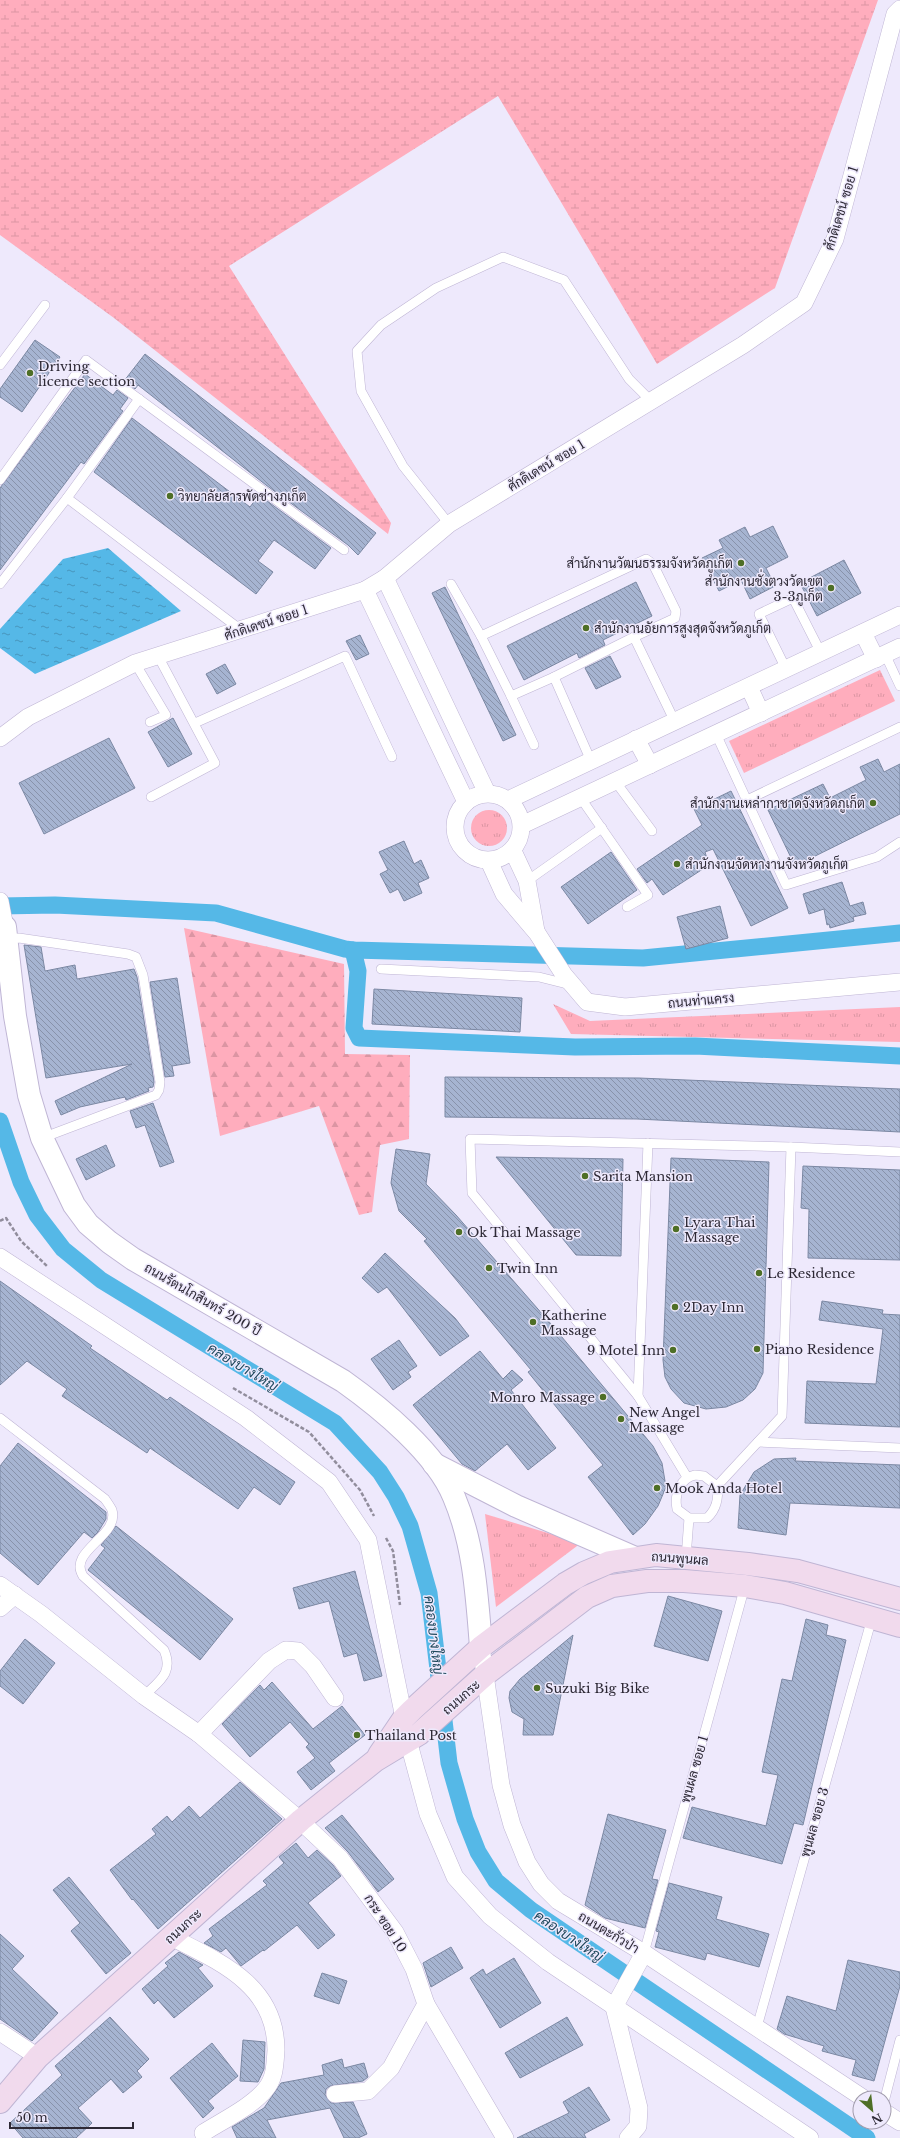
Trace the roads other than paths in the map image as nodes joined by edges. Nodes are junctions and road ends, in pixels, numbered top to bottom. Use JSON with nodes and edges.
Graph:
{"nodes":[{"id":1,"x":900,"y":9,"type":"edge"},
{"id":2,"x":45,"y":305,"type":"dead end"},
{"id":3,"x":0,"y":365,"type":"edge"},
{"id":4,"x":139,"y":399,"type":"junction"},
{"id":5,"x":651,"y":401,"type":"junction"},
{"id":6,"x":0,"y":480,"type":"edge"},
{"id":7,"x":66,"y":498,"type":"junction"},
{"id":8,"x":449,"y":524,"type":"junction"},
{"id":9,"x":344,"y":550,"type":"dead end"},
{"id":10,"x":385,"y":578,"type":"junction"},
{"id":11,"x":0,"y":584,"type":"edge"},
{"id":12,"x":451,"y":584,"type":"dead end"},
{"id":13,"x":365,"y":590,"type":"junction"},
{"id":14,"x":900,"y":615,"type":"edge"},
{"id":15,"x":241,"y":630,"type":"junction"},
{"id":16,"x":863,"y":633,"type":"junction"},
{"id":17,"x":481,"y":636,"type":"junction"},
{"id":18,"x":634,"y":637,"type":"junction"},
{"id":19,"x":900,"y":647,"type":"edge"},
{"id":20,"x":821,"y":653,"type":"junction"},
{"id":21,"x":158,"y":656,"type":"junction"},
{"id":22,"x":880,"y":657,"type":"junction"},
{"id":23,"x":135,"y":663,"type":"junction"},
{"id":24,"x":786,"y":669,"type":"junction"},
{"id":25,"x":554,"y":677,"type":"junction"},
{"id":26,"x":900,"y":686,"type":"edge"},
{"id":27,"x":749,"y":687,"type":"junction"},
{"id":28,"x":511,"y":696,"type":"junction"},
{"id":29,"x":761,"y":713,"type":"junction"},
{"id":30,"x":150,"y":722,"type":"dead end"},
{"id":31,"x":674,"y":722,"type":"junction"},
{"id":32,"x":194,"y":723,"type":"junction"},
{"id":33,"x":900,"y":727,"type":"edge"},
{"id":34,"x":716,"y":734,"type":"junction"},
{"id":35,"x":0,"y":738,"type":"edge"},
{"id":36,"x":636,"y":740,"type":"junction"},
{"id":37,"x":534,"y":746,"type":"dead end"},
{"id":38,"x":392,"y":757,"type":"dead end"},
{"id":39,"x":591,"y":761,"type":"junction"},
{"id":40,"x":650,"y":765,"type":"junction"},
{"id":41,"x":615,"y":781,"type":"junction"},
{"id":42,"x":487,"y":793,"type":"junction"},
{"id":43,"x":580,"y":797,"type":"junction"},
{"id":44,"x":152,"y":798,"type":"dead end"},
{"id":45,"x":508,"y":800,"type":"junction"},
{"id":46,"x":747,"y":800,"type":"junction"},
{"id":47,"x":466,"y":802,"type":"junction"},
{"id":48,"x":522,"y":824,"type":"junction"},
{"id":49,"x":602,"y":828,"type":"junction"},
{"id":50,"x":652,"y":831,"type":"dead end"},
{"id":51,"x":900,"y":842,"type":"edge"},
{"id":52,"x":513,"y":851,"type":"junction"},
{"id":53,"x":489,"y":861,"type":"junction"},
{"id":54,"x":527,"y":881,"type":"junction"},
{"id":55,"x":0,"y":901,"type":"edge"},
{"id":56,"x":627,"y":907,"type":"dead end"},
{"id":57,"x":5,"y":933,"type":"junction"},
{"id":58,"x":537,"y":933,"type":"junction"},
{"id":59,"x":381,"y":969,"type":"dead end"},
{"id":60,"x":568,"y":980,"type":"junction"},
{"id":61,"x":900,"y":982,"type":"edge"},
{"id":62,"x":42,"y":1138,"type":"junction"},
{"id":63,"x":648,"y":1143,"type":"junction"},
{"id":64,"x":791,"y":1147,"type":"junction"},
{"id":65,"x":900,"y":1152,"type":"edge"},
{"id":66,"x":0,"y":1257,"type":"edge"},
{"id":67,"x":638,"y":1396,"type":"junction"},
{"id":68,"x":0,"y":1418,"type":"edge"},
{"id":69,"x":758,"y":1442,"type":"junction"},
{"id":70,"x":900,"y":1448,"type":"edge"},
{"id":71,"x":431,"y":1462,"type":"junction"},
{"id":72,"x":687,"y":1477,"type":"junction"},
{"id":73,"x":716,"y":1486,"type":"junction"},
{"id":74,"x":689,"y":1518,"type":"junction"},
{"id":75,"x":633,"y":1557,"type":"junction"},
{"id":76,"x":686,"y":1558,"type":"junction"},
{"id":77,"x":0,"y":1585,"type":"edge"},
{"id":78,"x":745,"y":1586,"type":"junction"},
{"id":79,"x":15,"y":1595,"type":"junction"},
{"id":80,"x":900,"y":1599,"type":"edge"},
{"id":81,"x":0,"y":1608,"type":"edge"},
{"id":82,"x":872,"y":1618,"type":"junction"},
{"id":83,"x":900,"y":1626,"type":"edge"},
{"id":84,"x":482,"y":1647,"type":"junction"},
{"id":85,"x":486,"y":1674,"type":"junction"},
{"id":86,"x":144,"y":1696,"type":"junction"},
{"id":87,"x":335,"y":1698,"type":"dead end"},
{"id":88,"x":408,"y":1714,"type":"junction"},
{"id":89,"x":199,"y":1734,"type":"junction"},
{"id":90,"x":414,"y":1737,"type":"junction"},
{"id":91,"x":376,"y":1760,"type":"junction"},
{"id":92,"x":300,"y":1820,"type":"junction"},
{"id":93,"x":171,"y":1937,"type":"junction"},
{"id":94,"x":644,"y":1953,"type":"junction"},
{"id":95,"x":426,"y":2004,"type":"junction"},
{"id":96,"x":614,"y":2006,"type":"junction"},
{"id":97,"x":757,"y":2027,"type":"junction"},
{"id":98,"x":0,"y":2032,"type":"edge"},
{"id":99,"x":900,"y":2040,"type":"edge"},
{"id":100,"x":38,"y":2057,"type":"junction"},
{"id":101,"x":887,"y":2090,"type":"edge"},
{"id":102,"x":852,"y":2091,"type":"edge"},
{"id":103,"x":335,"y":2094,"type":"dead end"},
{"id":104,"x":0,"y":2102,"type":"edge"},
{"id":105,"x":203,"y":2133,"type":"dead end"},
{"id":106,"x":504,"y":2138,"type":"edge"},
{"id":107,"x":628,"y":2138,"type":"edge"},
{"id":108,"x":810,"y":2138,"type":"edge"}],
"edges":[{"from":1,"to":5,"type":"street","name":"ศักดิเดชน์ ซอย 1"},
{"from":2,"to":3,"type":"lane"},
{"from":4,"to":6,"type":"lane"},
{"from":4,"to":7,"type":"lane"},
{"from":4,"to":9,"type":"lane"},
{"from":5,"to":8,"type":"street","name":"ศักดิเดชน์ ซอย 1"},
{"from":5,"to":8,"type":"lane"},
{"from":7,"to":11,"type":"lane"},
{"from":7,"to":15,"type":"lane"},
{"from":8,"to":10,"type":"street","name":"ศักดิเดชน์ ซอย 1"},
{"from":10,"to":13,"type":"street","name":"ศักดิเดชน์ ซอย 1"},
{"from":10,"to":42,"type":"street"},
{"from":12,"to":17,"type":"lane"},
{"from":13,"to":15,"type":"street","name":"ศักดิเดชน์ ซอย 1"},
{"from":13,"to":47,"type":"street"},
{"from":14,"to":16,"type":"street"},
{"from":15,"to":21,"type":"street","name":"ศักดิเดชน์ ซอย 1"},
{"from":16,"to":20,"type":"street"},
{"from":16,"to":22,"type":"street"},
{"from":17,"to":18,"type":"lane"},
{"from":17,"to":28,"type":"lane"},
{"from":18,"to":25,"type":"lane"},
{"from":18,"to":31,"type":"lane"},
{"from":19,"to":22,"type":"street"},
{"from":20,"to":24,"type":"street"},
{"from":20,"to":24,"type":"lane"},
{"from":21,"to":23,"type":"street","name":"ศักดิเดชน์ ซอย 1"},
{"from":21,"to":32,"type":"lane"},
{"from":22,"to":26,"type":"lane"},
{"from":22,"to":29,"type":"street"},
{"from":23,"to":30,"type":"lane"},
{"from":23,"to":35,"type":"street","name":"ศักดิเดชน์ ซอย 1"},
{"from":24,"to":27,"type":"street"},
{"from":25,"to":28,"type":"lane"},
{"from":25,"to":39,"type":"lane"},
{"from":27,"to":29,"type":"street"},
{"from":27,"to":31,"type":"street"},
{"from":28,"to":37,"type":"lane"},
{"from":29,"to":34,"type":"street"},
{"from":31,"to":36,"type":"street"},
{"from":32,"to":38,"type":"lane"},
{"from":32,"to":44,"type":"lane"},
{"from":33,"to":46,"type":"lane"},
{"from":34,"to":40,"type":"street"},
{"from":34,"to":46,"type":"lane"},
{"from":36,"to":39,"type":"street"},
{"from":36,"to":40,"type":"street"},
{"from":39,"to":45,"type":"street"},
{"from":40,"to":41,"type":"street"},
{"from":41,"to":43,"type":"street"},
{"from":41,"to":50,"type":"lane"},
{"from":42,"to":45,"type":"street"},
{"from":42,"to":47,"type":"street"},
{"from":43,"to":48,"type":"street"},
{"from":43,"to":49,"type":"lane"},
{"from":45,"to":48,"type":"street"},
{"from":46,"to":51,"type":"lane"},
{"from":47,"to":53,"type":"street"},
{"from":48,"to":52,"type":"street"},
{"from":49,"to":54,"type":"lane"},
{"from":49,"to":56,"type":"lane"},
{"from":52,"to":53,"type":"street"},
{"from":52,"to":54,"type":"street","name":"ถนนท่าแครง"},
{"from":53,"to":58,"type":"street","name":"ถนนท่าแครง"},
{"from":54,"to":58,"type":"street","name":"ถนนท่าแครง"},
{"from":55,"to":57,"type":"street","name":"ถนนรัตนโกสินทร์ 200 ปี"},
{"from":57,"to":62,"type":"street","name":"ถนนรัตนโกสินทร์ 200 ปี"},
{"from":57,"to":62,"type":"lane"},
{"from":58,"to":60,"type":"street","name":"ถนนท่าแครง"},
{"from":59,"to":60,"type":"lane"},
{"from":60,"to":61,"type":"street","name":"ถนนท่าแครง"},
{"from":62,"to":71,"type":"street","name":"ถนนรัตนโกสินทร์ 200 ปี"},
{"from":63,"to":64,"type":"lane"},
{"from":63,"to":67,"type":"lane"},
{"from":63,"to":67,"type":"lane"},
{"from":64,"to":65,"type":"lane"},
{"from":64,"to":69,"type":"lane"},
{"from":66,"to":88,"type":"street"},
{"from":67,"to":72,"type":"lane"},
{"from":68,"to":86,"type":"lane"},
{"from":69,"to":70,"type":"lane"},
{"from":69,"to":73,"type":"lane"},
{"from":71,"to":75,"type":"street"},
{"from":71,"to":84,"type":"street","name":"ถนนรัตนโกสินทร์ 200 ปี"},
{"from":72,"to":73,"type":"lane"},
{"from":72,"to":74,"type":"lane"},
{"from":73,"to":74,"type":"lane"},
{"from":74,"to":76,"type":"lane"},
{"from":75,"to":76,"type":"main road","name":"ถนนพูนผล"},
{"from":75,"to":84,"type":"main road","name":"ถนนพูนผล"},
{"from":76,"to":80,"type":"main road","name":"ถนนพูนผล"},
{"from":77,"to":79,"type":"street","name":"กระ ซอย 10"},
{"from":78,"to":82,"type":"main road","name":"ถนนพูนผล"},
{"from":78,"to":85,"type":"main road","name":"ถนนพูนผล"},
{"from":78,"to":94,"type":"lane","name":"พูนผล ซอย 1"},
{"from":79,"to":81,"type":"street"},
{"from":79,"to":86,"type":"street","name":"กระ ซอย 10"},
{"from":82,"to":83,"type":"main road","name":"ถนนพูนผล"},
{"from":82,"to":97,"type":"lane","name":"พูนผล ซอย 3"},
{"from":84,"to":85,"type":"street","name":"ถนนตะกั่วป่า"},
{"from":84,"to":88,"type":"main road","name":"ถนนกระ"},
{"from":85,"to":90,"type":"main road","name":"ถนนกระ"},
{"from":85,"to":94,"type":"street","name":"ถนนตะกั่วป่า"},
{"from":86,"to":89,"type":"street","name":"กระ ซอย 10"},
{"from":87,"to":89,"type":"street"},
{"from":88,"to":91,"type":"main road","name":"ถนนกระ"},
{"from":89,"to":92,"type":"street","name":"กระ ซอย 10"},
{"from":90,"to":91,"type":"main road","name":"ถนนกระ"},
{"from":90,"to":96,"type":"street"},
{"from":91,"to":92,"type":"main road","name":"ถนนกระ"},
{"from":92,"to":93,"type":"main road","name":"ถนนกระ"},
{"from":92,"to":95,"type":"street","name":"กระ ซอย 10"},
{"from":93,"to":100,"type":"main road","name":"ถนนกระ"},
{"from":93,"to":105,"type":"street"},
{"from":94,"to":96,"type":"street"},
{"from":94,"to":97,"type":"street","name":"ถนนตะกั่วป่า"},
{"from":95,"to":103,"type":"street"},
{"from":95,"to":106,"type":"street","name":"กระ ซอย 10"},
{"from":96,"to":107,"type":"street"},
{"from":96,"to":108,"type":"street"},
{"from":97,"to":102,"type":"street","name":"ถนนตะกั่วป่า"},
{"from":98,"to":100,"type":"street"},
{"from":99,"to":101,"type":"lane"},
{"from":100,"to":104,"type":"main road","name":"ถนนกระ"}]}
